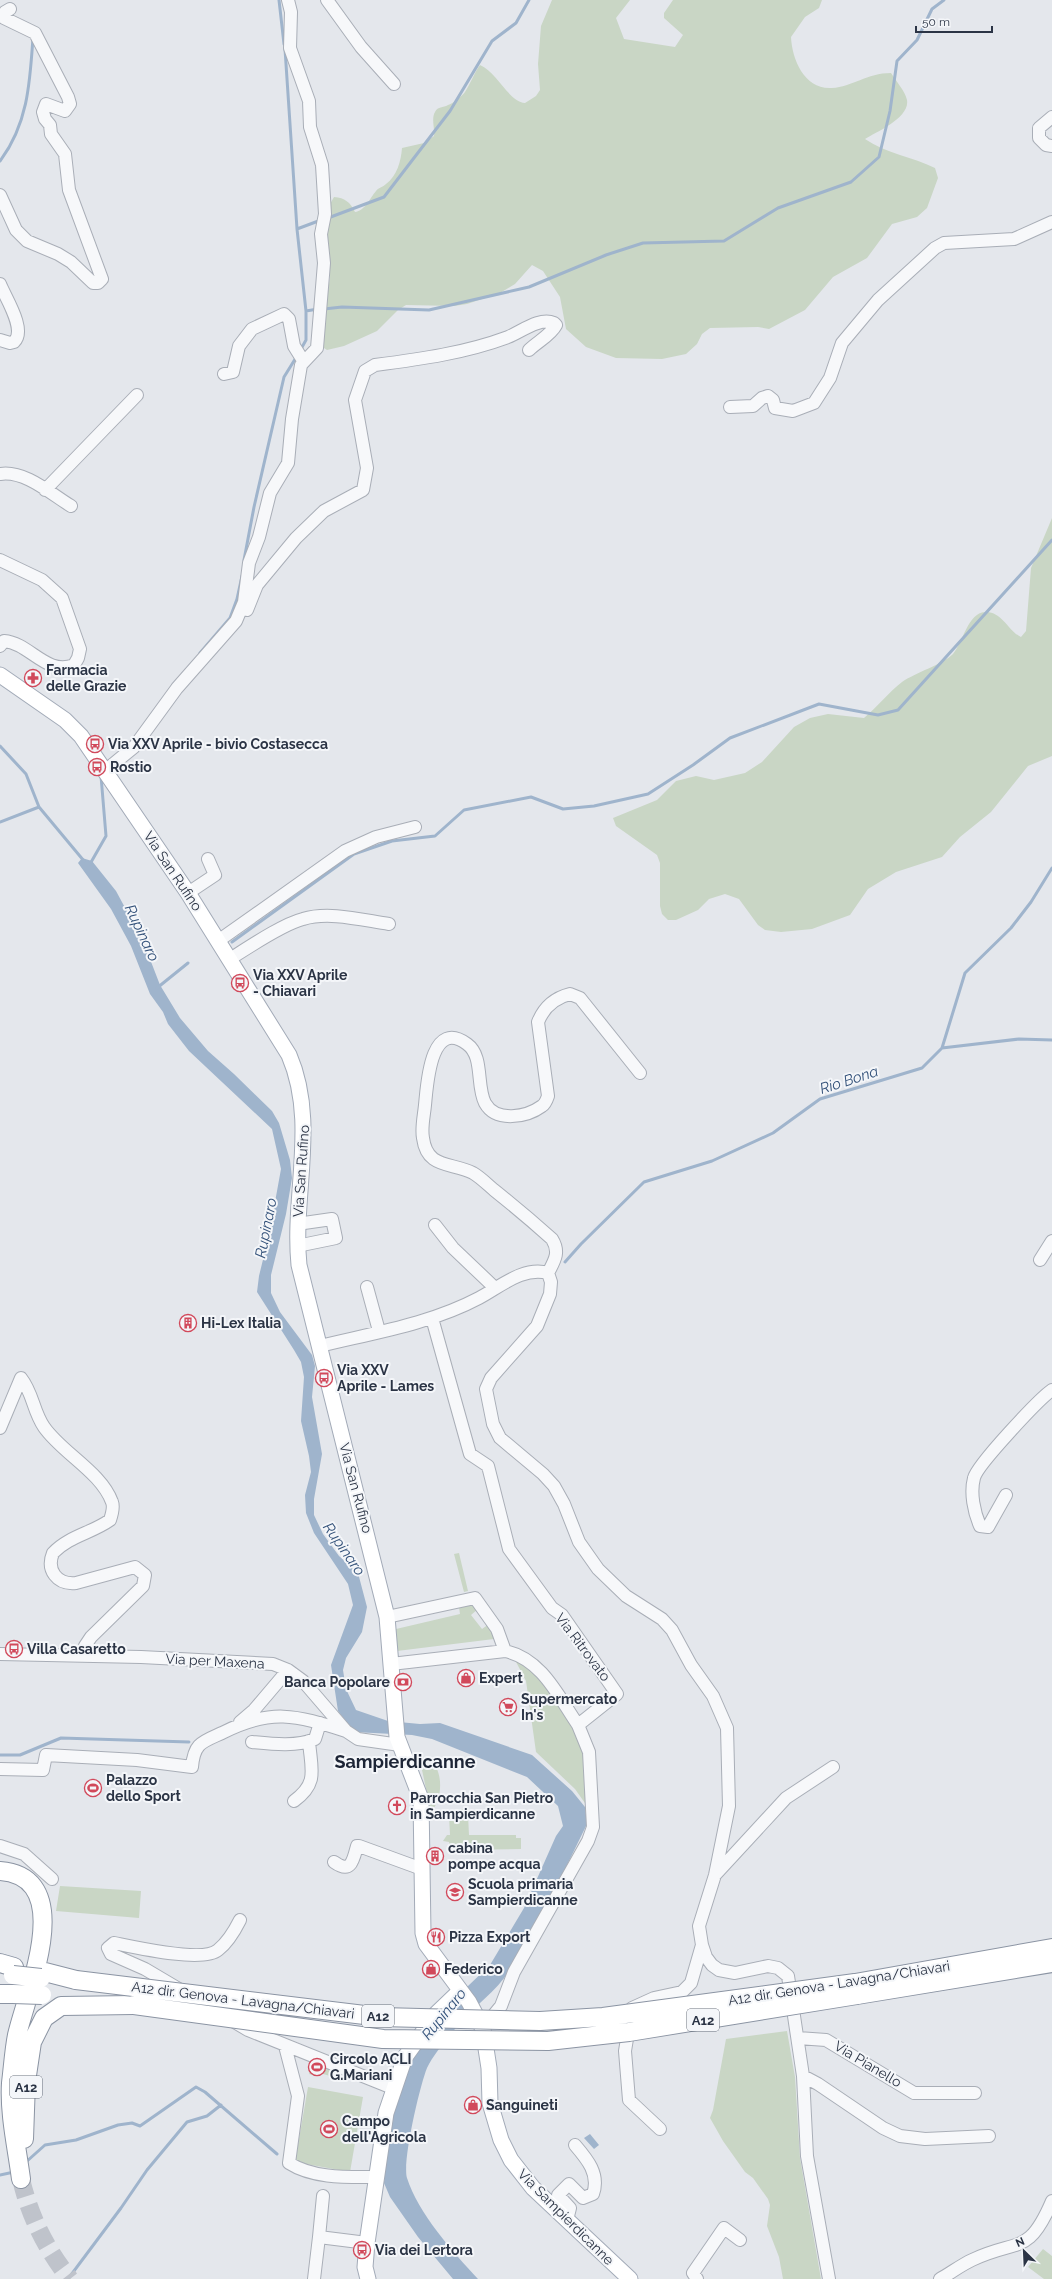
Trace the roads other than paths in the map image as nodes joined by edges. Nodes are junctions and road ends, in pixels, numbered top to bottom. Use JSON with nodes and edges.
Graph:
{"nodes":[{"id":1,"x":288,"y":0,"type":"edge"},
{"id":2,"x":327,"y":0,"type":"edge"},
{"id":3,"x":10,"y":9,"type":"dead end"},
{"id":4,"x":394,"y":84,"type":"dead end"},
{"id":5,"x":1052,"y":117,"type":"edge"},
{"id":6,"x":1052,"y":146,"type":"edge"},
{"id":7,"x":0,"y":195,"type":"edge"},
{"id":8,"x":1052,"y":222,"type":"edge"},
{"id":9,"x":0,"y":284,"type":"edge"},
{"id":10,"x":0,"y":340,"type":"edge"},
{"id":11,"x":529,"y":350,"type":"dead end"},
{"id":12,"x":304,"y":362,"type":"junction"},
{"id":13,"x":224,"y":374,"type":"dead end"},
{"id":14,"x":137,"y":395,"type":"dead end"},
{"id":15,"x":730,"y":407,"type":"dead end"},
{"id":16,"x":0,"y":474,"type":"edge"},
{"id":17,"x":45,"y":490,"type":"junction"},
{"id":18,"x":71,"y":506,"type":"dead end"},
{"id":19,"x":0,"y":560,"type":"edge"},
{"id":20,"x":236,"y":621,"type":"junction"},
{"id":21,"x":0,"y":646,"type":"edge"},
{"id":22,"x":0,"y":675,"type":"edge"},
{"id":23,"x":106,"y":770,"type":"junction"},
{"id":24,"x":415,"y":827,"type":"dead end"},
{"id":25,"x":208,"y":859,"type":"dead end"},
{"id":26,"x":188,"y":893,"type":"junction"},
{"id":27,"x":389,"y":924,"type":"dead end"},
{"id":28,"x":218,"y":941,"type":"junction"},
{"id":29,"x":230,"y":959,"type":"junction"},
{"id":30,"x":640,"y":1073,"type":"dead end"},
{"id":31,"x":297,"y":1224,"type":"junction"},
{"id":32,"x":435,"y":1225,"type":"dead end"},
{"id":33,"x":1052,"y":1241,"type":"edge"},
{"id":34,"x":297,"y":1246,"type":"junction"},
{"id":35,"x":1040,"y":1260,"type":"dead end"},
{"id":36,"x":548,"y":1273,"type":"junction"},
{"id":37,"x":367,"y":1286,"type":"dead end"},
{"id":38,"x":495,"y":1288,"type":"junction"},
{"id":39,"x":432,"y":1318,"type":"junction"},
{"id":40,"x":379,"y":1331,"type":"junction"},
{"id":41,"x":320,"y":1346,"type":"junction"},
{"id":42,"x":1052,"y":1390,"type":"edge"},
{"id":43,"x":0,"y":1428,"type":"edge"},
{"id":44,"x":1006,"y":1495,"type":"dead end"},
{"id":45,"x":387,"y":1617,"type":"junction"},
{"id":46,"x":505,"y":1651,"type":"junction"},
{"id":47,"x":0,"y":1654,"type":"edge"},
{"id":48,"x":86,"y":1656,"type":"junction"},
{"id":49,"x":390,"y":1664,"type":"junction"},
{"id":50,"x":288,"y":1670,"type":"junction"},
{"id":51,"x":320,"y":1723,"type":"junction"},
{"id":52,"x":578,"y":1725,"type":"junction"},
{"id":53,"x":236,"y":1726,"type":"junction"},
{"id":54,"x":346,"y":1730,"type":"junction"},
{"id":55,"x":309,"y":1741,"type":"junction"},
{"id":56,"x":398,"y":1741,"type":"junction"},
{"id":57,"x":252,"y":1742,"type":"dead end"},
{"id":58,"x":833,"y":1767,"type":"dead end"},
{"id":59,"x":0,"y":1769,"type":"edge"},
{"id":60,"x":294,"y":1801,"type":"dead end"},
{"id":61,"x":0,"y":1846,"type":"edge"},
{"id":62,"x":334,"y":1862,"type":"dead end"},
{"id":63,"x":422,"y":1868,"type":"junction"},
{"id":64,"x":0,"y":1871,"type":"edge"},
{"id":65,"x":715,"y":1875,"type":"junction"},
{"id":66,"x":52,"y":1879,"type":"dead end"},
{"id":67,"x":240,"y":1920,"type":"dead end"},
{"id":68,"x":702,"y":1945,"type":"junction"},
{"id":69,"x":1052,"y":1948,"type":"edge"},
{"id":70,"x":1052,"y":1963,"type":"edge"},
{"id":71,"x":7,"y":1970,"type":"edge"},
{"id":72,"x":42,"y":1981,"type":"junction"},
{"id":73,"x":856,"y":1989,"type":"junction"},
{"id":74,"x":460,"y":1991,"type":"junction"},
{"id":75,"x":6,"y":1994,"type":"edge"},
{"id":76,"x":64,"y":2002,"type":"junction"},
{"id":77,"x":483,"y":2029,"type":"junction"},
{"id":78,"x":798,"y":2038,"type":"junction"},
{"id":79,"x":285,"y":2046,"type":"junction"},
{"id":80,"x":803,"y":2076,"type":"junction"},
{"id":81,"x":395,"y":2089,"type":"junction"},
{"id":82,"x":975,"y":2093,"type":"dead end"},
{"id":83,"x":660,"y":2128,"type":"dead end"},
{"id":84,"x":989,"y":2136,"type":"dead end"},
{"id":85,"x":575,"y":2145,"type":"dead end"},
{"id":86,"x":377,"y":2177,"type":"junction"},
{"id":87,"x":323,"y":2196,"type":"dead end"},
{"id":88,"x":1052,"y":2201,"type":"edge"},
{"id":89,"x":567,"y":2220,"type":"junction"},
{"id":90,"x":319,"y":2237,"type":"junction"},
{"id":91,"x":740,"y":2240,"type":"dead end"},
{"id":92,"x":368,"y":2243,"type":"junction"},
{"id":93,"x":314,"y":2279,"type":"edge"},
{"id":94,"x":368,"y":2279,"type":"edge"},
{"id":95,"x":630,"y":2279,"type":"edge"},
{"id":96,"x":696,"y":2279,"type":"edge"},
{"id":97,"x":829,"y":2279,"type":"edge"},
{"id":98,"x":940,"y":2279,"type":"edge"}],
"edges":[{"from":1,"to":12,"type":"street"},
{"from":2,"to":4,"type":"street"},
{"from":3,"to":7,"type":"street"},
{"from":5,"to":6,"type":"street"},
{"from":8,"to":15,"type":"street"},
{"from":9,"to":10,"type":"street"},
{"from":11,"to":20,"type":"street"},
{"from":12,"to":13,"type":"street"},
{"from":12,"to":20,"type":"street"},
{"from":14,"to":17,"type":"street"},
{"from":16,"to":17,"type":"street"},
{"from":17,"to":18,"type":"street"},
{"from":19,"to":21,"type":"street"},
{"from":20,"to":23,"type":"street"},
{"from":22,"to":23,"type":"main road","name":"Via San Rufino"},
{"from":23,"to":26,"type":"main road","name":"Via San Rufino"},
{"from":24,"to":28,"type":"street"},
{"from":25,"to":26,"type":"street"},
{"from":26,"to":28,"type":"main road","name":"Via San Rufino"},
{"from":27,"to":29,"type":"street"},
{"from":28,"to":29,"type":"main road","name":"Via San Rufino"},
{"from":29,"to":31,"type":"main road","name":"Via San Rufino"},
{"from":30,"to":36,"type":"street"},
{"from":31,"to":34,"type":"main road","name":"Via San Rufino"},
{"from":31,"to":34,"type":"street"},
{"from":32,"to":38,"type":"street"},
{"from":33,"to":35,"type":"street"},
{"from":34,"to":41,"type":"main road","name":"Via San Rufino"},
{"from":36,"to":38,"type":"street"},
{"from":36,"to":65,"type":"street"},
{"from":37,"to":40,"type":"street"},
{"from":38,"to":39,"type":"street"},
{"from":39,"to":40,"type":"street"},
{"from":39,"to":52,"type":"street","name":"Via Ritrovato"},
{"from":40,"to":41,"type":"street"},
{"from":41,"to":45,"type":"main road","name":"Via San Rufino"},
{"from":42,"to":44,"type":"street"},
{"from":43,"to":48,"type":"street"},
{"from":45,"to":46,"type":"street"},
{"from":45,"to":49,"type":"main road","name":"Via San Rufino"},
{"from":46,"to":49,"type":"street"},
{"from":46,"to":52,"type":"street"},
{"from":47,"to":48,"type":"street","name":"Via per Maxena"},
{"from":48,"to":50,"type":"street","name":"Via per Maxena"},
{"from":49,"to":56,"type":"main road","name":"Via San Rufino"},
{"from":50,"to":53,"type":"street"},
{"from":50,"to":54,"type":"street","name":"Via per Maxena"},
{"from":51,"to":53,"type":"street"},
{"from":51,"to":54,"type":"street"},
{"from":51,"to":55,"type":"street"},
{"from":52,"to":77,"type":"street"},
{"from":53,"to":59,"type":"street"},
{"from":54,"to":56,"type":"street","name":"Via per Maxena"},
{"from":55,"to":57,"type":"street"},
{"from":55,"to":60,"type":"street"},
{"from":56,"to":63,"type":"main road","name":"Via Sampierdicanne"},
{"from":58,"to":65,"type":"street"},
{"from":61,"to":66,"type":"street"},
{"from":62,"to":63,"type":"street"},
{"from":63,"to":74,"type":"main road","name":"Via Sampierdicanne"},
{"from":64,"to":76,"type":"highway","number":"A12"},
{"from":65,"to":68,"type":"street"},
{"from":67,"to":79,"type":"street"},
{"from":68,"to":78,"type":"street"},
{"from":68,"to":83,"type":"street"},
{"from":69,"to":73,"type":"highway","name":"A12 dir. Genova - Lavagna/Chiavari","number":"A12"},
{"from":70,"to":73,"type":"highway","number":"A12"},
{"from":71,"to":72,"type":"highway","number":"A12"},
{"from":72,"to":73,"type":"highway","name":"A12 dir. Genova - Lavagna/Chiavari","number":"A12","bridge":true},
{"from":72,"to":75,"type":"highway","number":"A12","bridge":true},
{"from":72,"to":76,"type":"highway","number":"A12"},
{"from":73,"to":76,"type":"highway","number":"A12","bridge":true},
{"from":74,"to":77,"type":"main road","name":"Via Sampierdicanne"},
{"from":74,"to":81,"type":"main road"},
{"from":77,"to":89,"type":"main road","name":"Via Sampierdicanne"},
{"from":78,"to":80,"type":"street"},
{"from":78,"to":82,"type":"street","name":"Via Pianello"},
{"from":79,"to":81,"type":"street"},
{"from":79,"to":86,"type":"street"},
{"from":80,"to":84,"type":"street"},
{"from":80,"to":97,"type":"street"},
{"from":81,"to":86,"type":"main road"},
{"from":85,"to":89,"type":"street"},
{"from":86,"to":92,"type":"main road"},
{"from":87,"to":90,"type":"street"},
{"from":88,"to":98,"type":"street"},
{"from":89,"to":95,"type":"main road","name":"Via Sampierdicanne"},
{"from":90,"to":92,"type":"street"},
{"from":90,"to":93,"type":"street"},
{"from":91,"to":96,"type":"street"},
{"from":92,"to":94,"type":"main road"}]}
